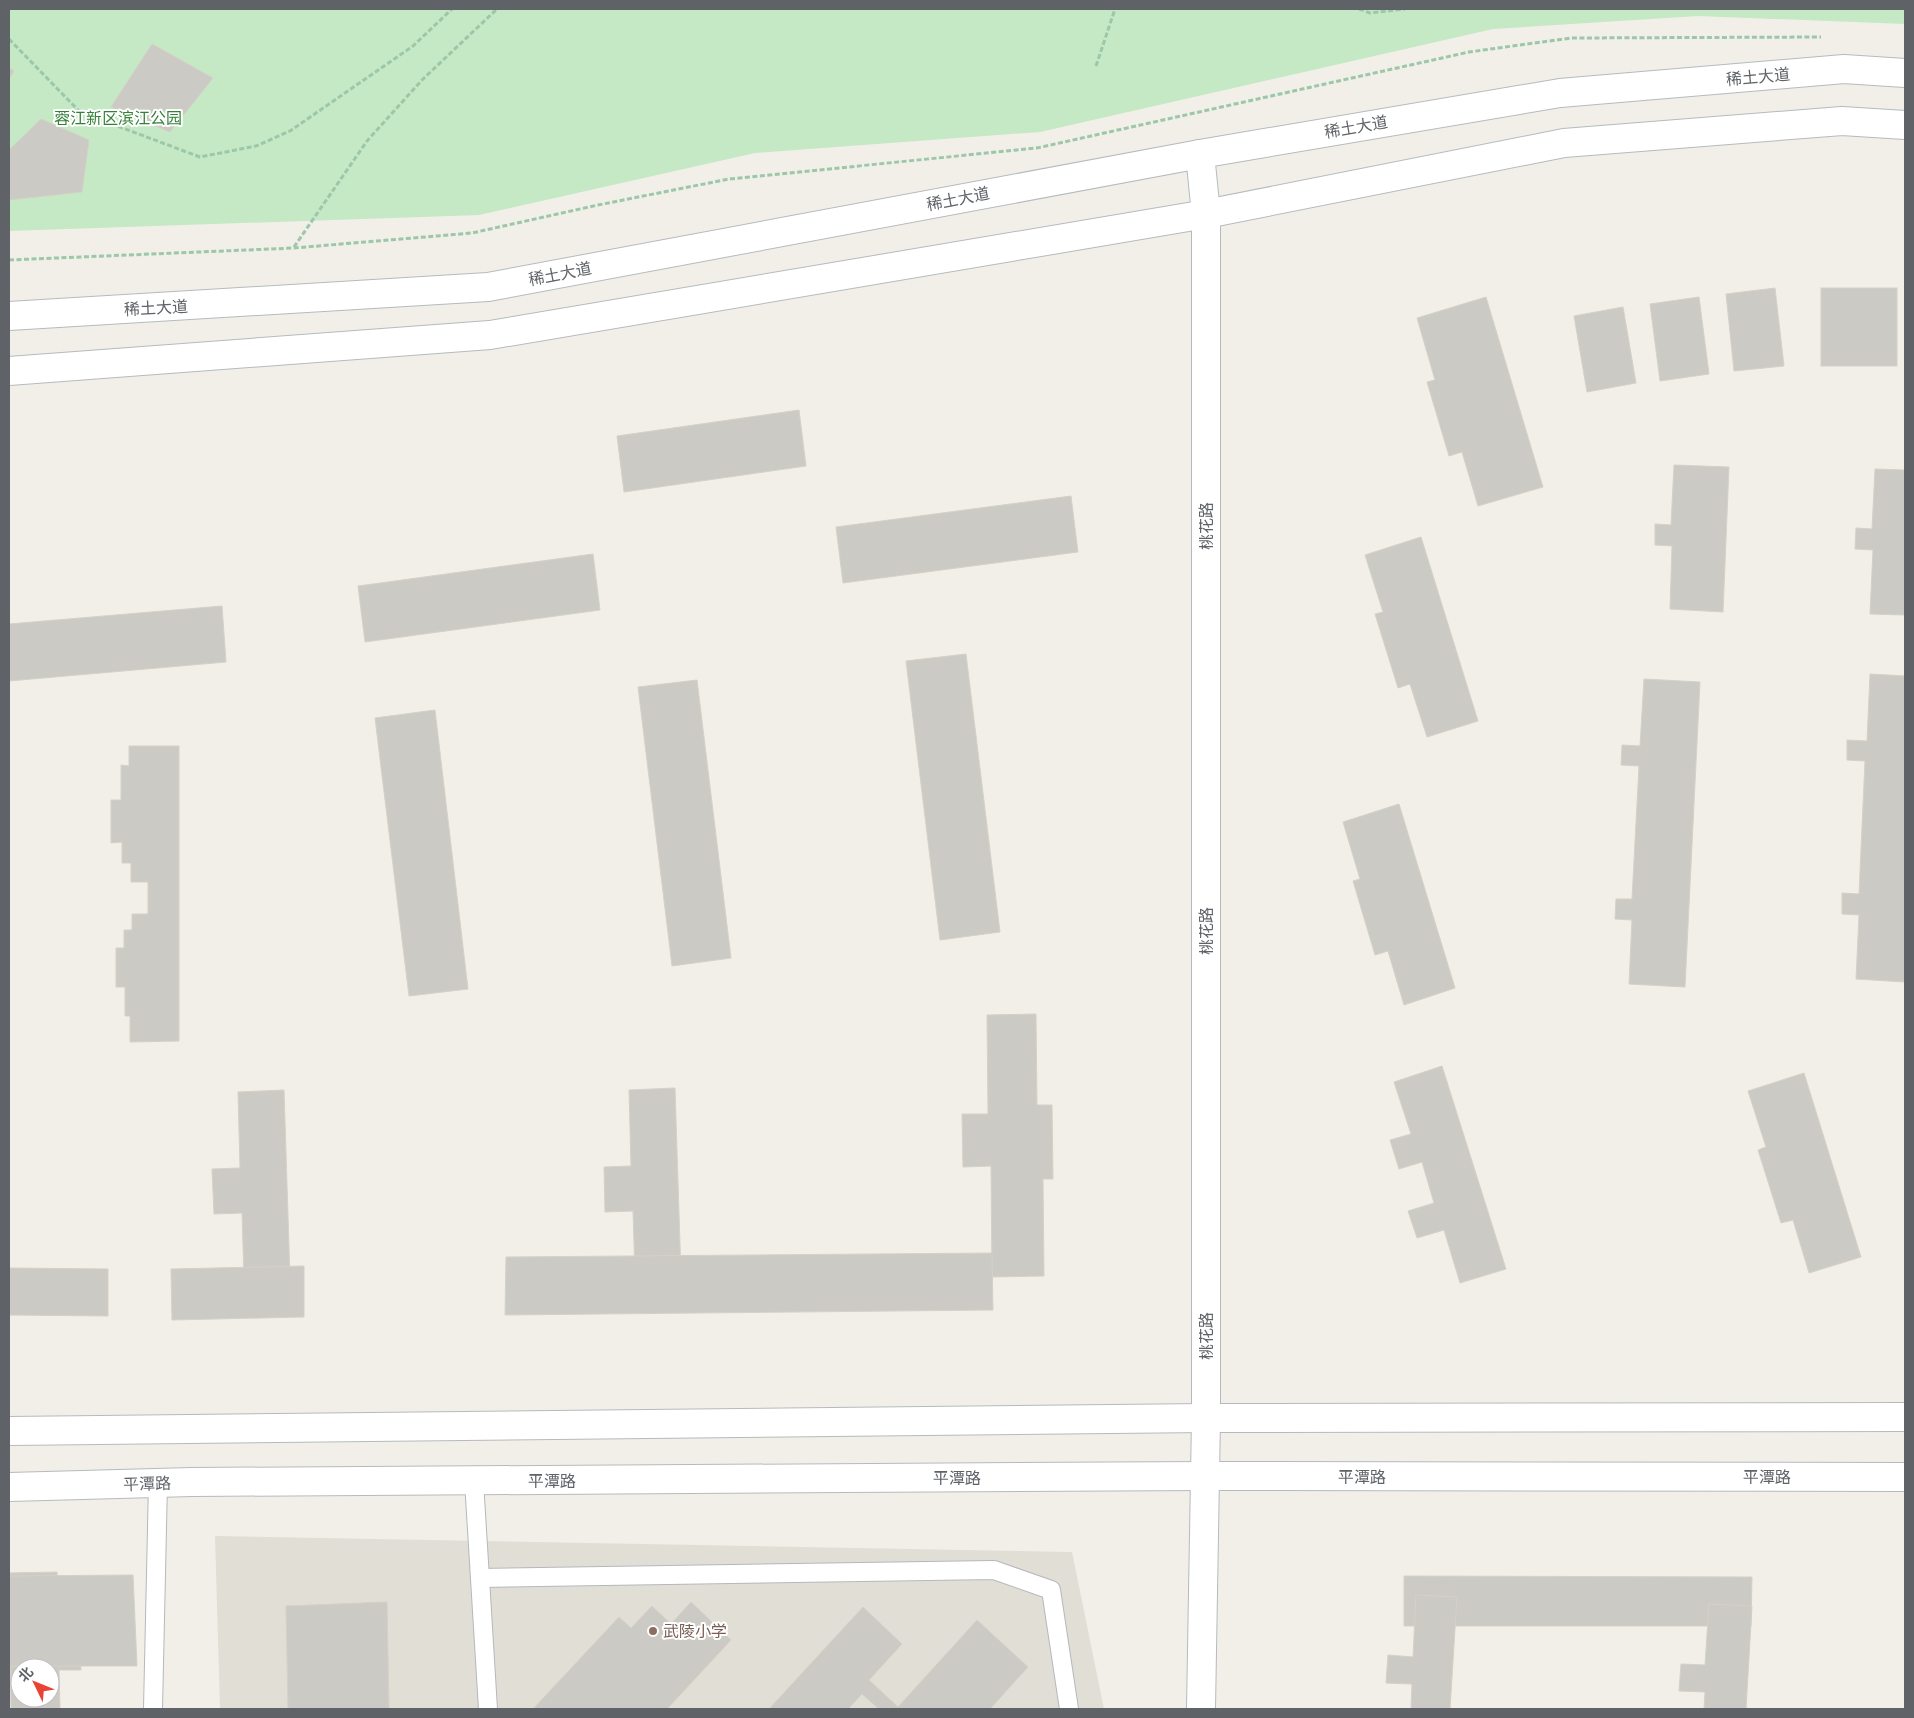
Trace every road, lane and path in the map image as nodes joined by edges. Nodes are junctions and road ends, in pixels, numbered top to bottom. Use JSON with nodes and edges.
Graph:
{"nodes":[{"id":1,"x":452,"y":9,"type":"edge"},
{"id":2,"x":497,"y":9,"type":"edge"},
{"id":3,"x":1115,"y":9,"type":"edge"},
{"id":4,"x":1359,"y":9,"type":"edge"},
{"id":5,"x":1405,"y":9,"type":"edge"},
{"id":6,"x":1827,"y":37,"type":"dead end"},
{"id":7,"x":9,"y":39,"type":"edge"},
{"id":8,"x":1096,"y":66,"type":"dead end"},
{"id":9,"x":1905,"y":73,"type":"edge"},
{"id":10,"x":1905,"y":125,"type":"edge"},
{"id":11,"x":1200,"y":154,"type":"junction"},
{"id":12,"x":1206,"y":214,"type":"junction"},
{"id":13,"x":294,"y":248,"type":"junction"},
{"id":14,"x":9,"y":260,"type":"edge"},
{"id":15,"x":9,"y":316,"type":"edge"},
{"id":16,"x":9,"y":370,"type":"edge"},
{"id":17,"x":1905,"y":1417,"type":"edge"},
{"id":18,"x":1206,"y":1418,"type":"junction"},
{"id":19,"x":9,"y":1432,"type":"edge"},
{"id":20,"x":1205,"y":1476,"type":"junction"},
{"id":21,"x":1905,"y":1477,"type":"edge"},
{"id":22,"x":474,"y":1481,"type":"junction"},
{"id":23,"x":158,"y":1483,"type":"junction"},
{"id":24,"x":9,"y":1487,"type":"edge"},
{"id":25,"x":480,"y":1578,"type":"junction"},
{"id":26,"x":153,"y":1709,"type":"edge"},
{"id":27,"x":488,"y":1709,"type":"edge"},
{"id":28,"x":1069,"y":1709,"type":"edge"},
{"id":29,"x":1201,"y":1709,"type":"edge"}],
"edges":[{"from":1,"to":7,"type":"path"},
{"from":2,"to":13,"type":"path"},
{"from":3,"to":8,"type":"path"},
{"from":4,"to":5,"type":"path"},
{"from":6,"to":13,"type":"path"},
{"from":9,"to":11,"type":"street","name":"稀土大道"},
{"from":10,"to":12,"type":"street"},
{"from":11,"to":12,"type":"street","name":"桃花路"},
{"from":11,"to":15,"type":"street","name":"稀土大道"},
{"from":12,"to":16,"type":"street"},
{"from":12,"to":18,"type":"street","name":"桃花路"},
{"from":13,"to":14,"type":"path"},
{"from":17,"to":18,"type":"street"},
{"from":18,"to":19,"type":"street"},
{"from":18,"to":20,"type":"street","name":"桃花路"},
{"from":20,"to":21,"type":"street","name":"平潭路"},
{"from":20,"to":22,"type":"street","name":"平潭路"},
{"from":20,"to":29,"type":"street","name":"桃花路"},
{"from":22,"to":23,"type":"street","name":"平潭路"},
{"from":22,"to":25,"type":"lane"},
{"from":23,"to":24,"type":"street","name":"平潭路"},
{"from":23,"to":26,"type":"lane"},
{"from":25,"to":27,"type":"lane"},
{"from":25,"to":28,"type":"lane"}]}
